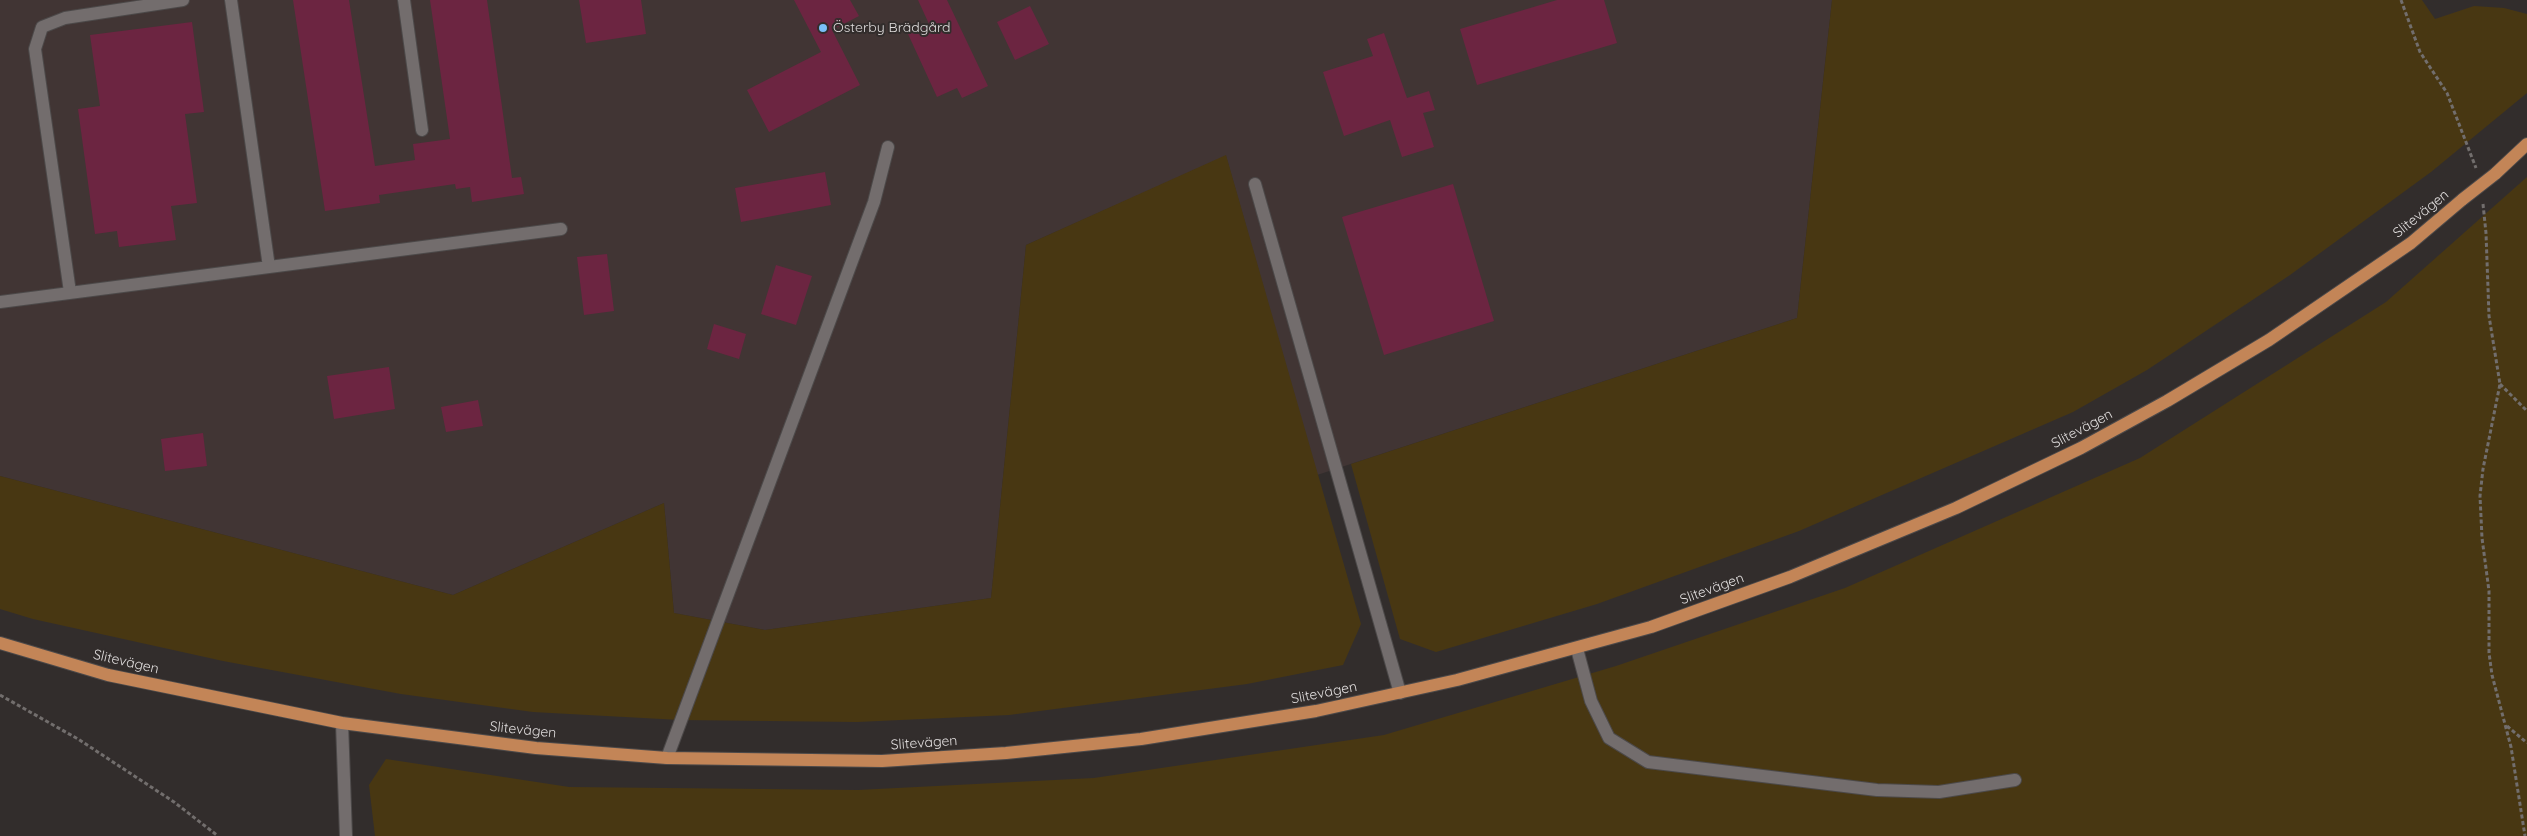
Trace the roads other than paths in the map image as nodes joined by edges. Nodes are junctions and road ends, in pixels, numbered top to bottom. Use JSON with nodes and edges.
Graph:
{"nodes":[{"id":1,"x":183,"y":0,"type":"edge"},
{"id":2,"x":231,"y":0,"type":"edge"},
{"id":3,"x":404,"y":0,"type":"edge"},
{"id":4,"x":422,"y":130,"type":"dead end"},
{"id":5,"x":2527,"y":144,"type":"edge"},
{"id":6,"x":888,"y":146,"type":"dead end"},
{"id":7,"x":1255,"y":184,"type":"dead end"},
{"id":8,"x":561,"y":229,"type":"dead end"},
{"id":9,"x":269,"y":267,"type":"junction"},
{"id":10,"x":70,"y":292,"type":"junction"},
{"id":11,"x":0,"y":302,"type":"edge"},
{"id":12,"x":0,"y":643,"type":"edge"},
{"id":13,"x":1577,"y":649,"type":"junction"},
{"id":14,"x":1400,"y":693,"type":"junction"},
{"id":15,"x":342,"y":723,"type":"junction"},
{"id":16,"x":667,"y":758,"type":"junction"},
{"id":17,"x":2015,"y":780,"type":"dead end"},
{"id":18,"x":346,"y":836,"type":"edge"}],
"edges":[{"from":1,"to":10,"type":"street"},
{"from":2,"to":9,"type":"street"},
{"from":3,"to":4,"type":"street"},
{"from":5,"to":13,"type":"main road","name":"Slitevägen","bridge":true},
{"from":6,"to":16,"type":"street"},
{"from":7,"to":14,"type":"street"},
{"from":8,"to":9,"type":"street"},
{"from":9,"to":10,"type":"street"},
{"from":10,"to":11,"type":"street"},
{"from":12,"to":15,"type":"main road","name":"Slitevägen"},
{"from":13,"to":14,"type":"main road","name":"Slitevägen"},
{"from":13,"to":17,"type":"street"},
{"from":14,"to":16,"type":"main road","name":"Slitevägen"},
{"from":15,"to":16,"type":"main road","name":"Slitevägen"},
{"from":15,"to":18,"type":"street"}]}
